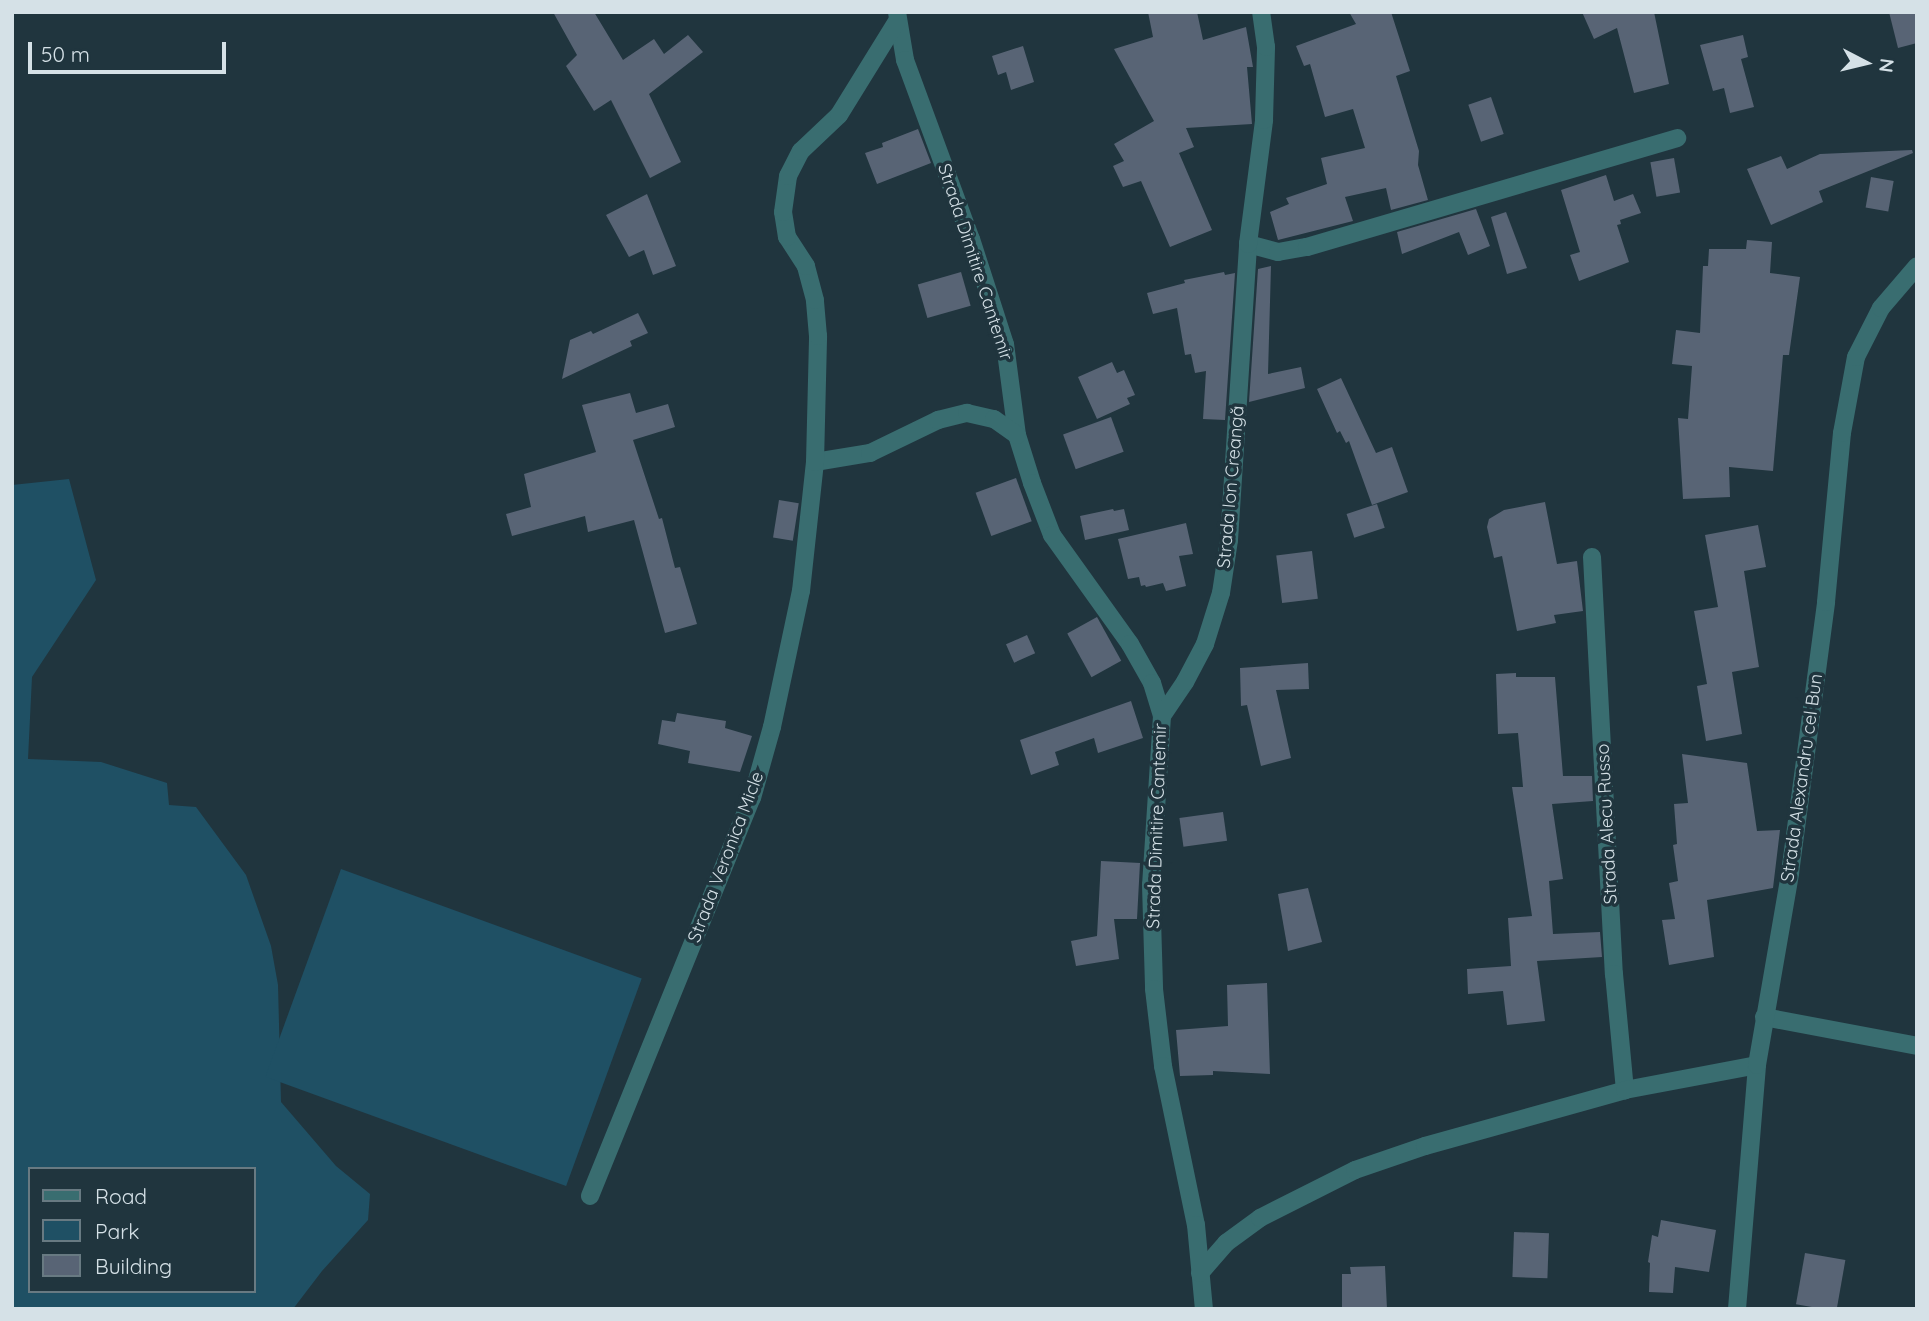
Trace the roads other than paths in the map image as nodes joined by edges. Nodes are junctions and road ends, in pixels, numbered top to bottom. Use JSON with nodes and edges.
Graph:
{"nodes":[{"id":1,"x":1261,"y":12,"type":"edge"},
{"id":2,"x":897,"y":17,"type":"edge"},
{"id":3,"x":1677,"y":138,"type":"dead end"},
{"id":4,"x":1248,"y":244,"type":"junction"},
{"id":5,"x":1917,"y":266,"type":"edge"},
{"id":6,"x":1017,"y":435,"type":"junction"},
{"id":7,"x":815,"y":462,"type":"junction"},
{"id":8,"x":1592,"y":557,"type":"dead end"},
{"id":9,"x":1162,"y":716,"type":"junction"},
{"id":10,"x":1764,"y":1017,"type":"junction"},
{"id":11,"x":1917,"y":1046,"type":"edge"},
{"id":12,"x":1757,"y":1065,"type":"junction"},
{"id":13,"x":1625,"y":1090,"type":"junction"},
{"id":14,"x":590,"y":1196,"type":"dead end"},
{"id":15,"x":1200,"y":1273,"type":"junction"},
{"id":16,"x":1204,"y":1309,"type":"edge"},
{"id":17,"x":1737,"y":1309,"type":"edge"}],
"edges":[{"from":1,"to":4,"type":"street","name":"Strada Ion Creangă"},
{"from":2,"to":6,"type":"street","name":"Strada Dimitire Cantemir"},
{"from":2,"to":7,"type":"street","name":"Strada Veronica Micle"},
{"from":3,"to":4,"type":"street"},
{"from":4,"to":9,"type":"street","name":"Strada Ion Creangă"},
{"from":5,"to":10,"type":"street","name":"Strada Alexandru cel Bun"},
{"from":6,"to":7,"type":"street"},
{"from":6,"to":9,"type":"street","name":"Strada Dimitire Cantemir"},
{"from":7,"to":14,"type":"street","name":"Strada Veronica Micle"},
{"from":8,"to":13,"type":"street","name":"Strada Alecu Russo"},
{"from":9,"to":15,"type":"street","name":"Strada Dimitire Cantemir"},
{"from":10,"to":11,"type":"street"},
{"from":10,"to":12,"type":"street","name":"Strada Alexandru cel Bun"},
{"from":12,"to":13,"type":"street"},
{"from":12,"to":17,"type":"street","name":"Strada Alexandru cel Bun"},
{"from":13,"to":15,"type":"street"},
{"from":15,"to":16,"type":"street","name":"Strada Dimitire Cantemir"}]}
